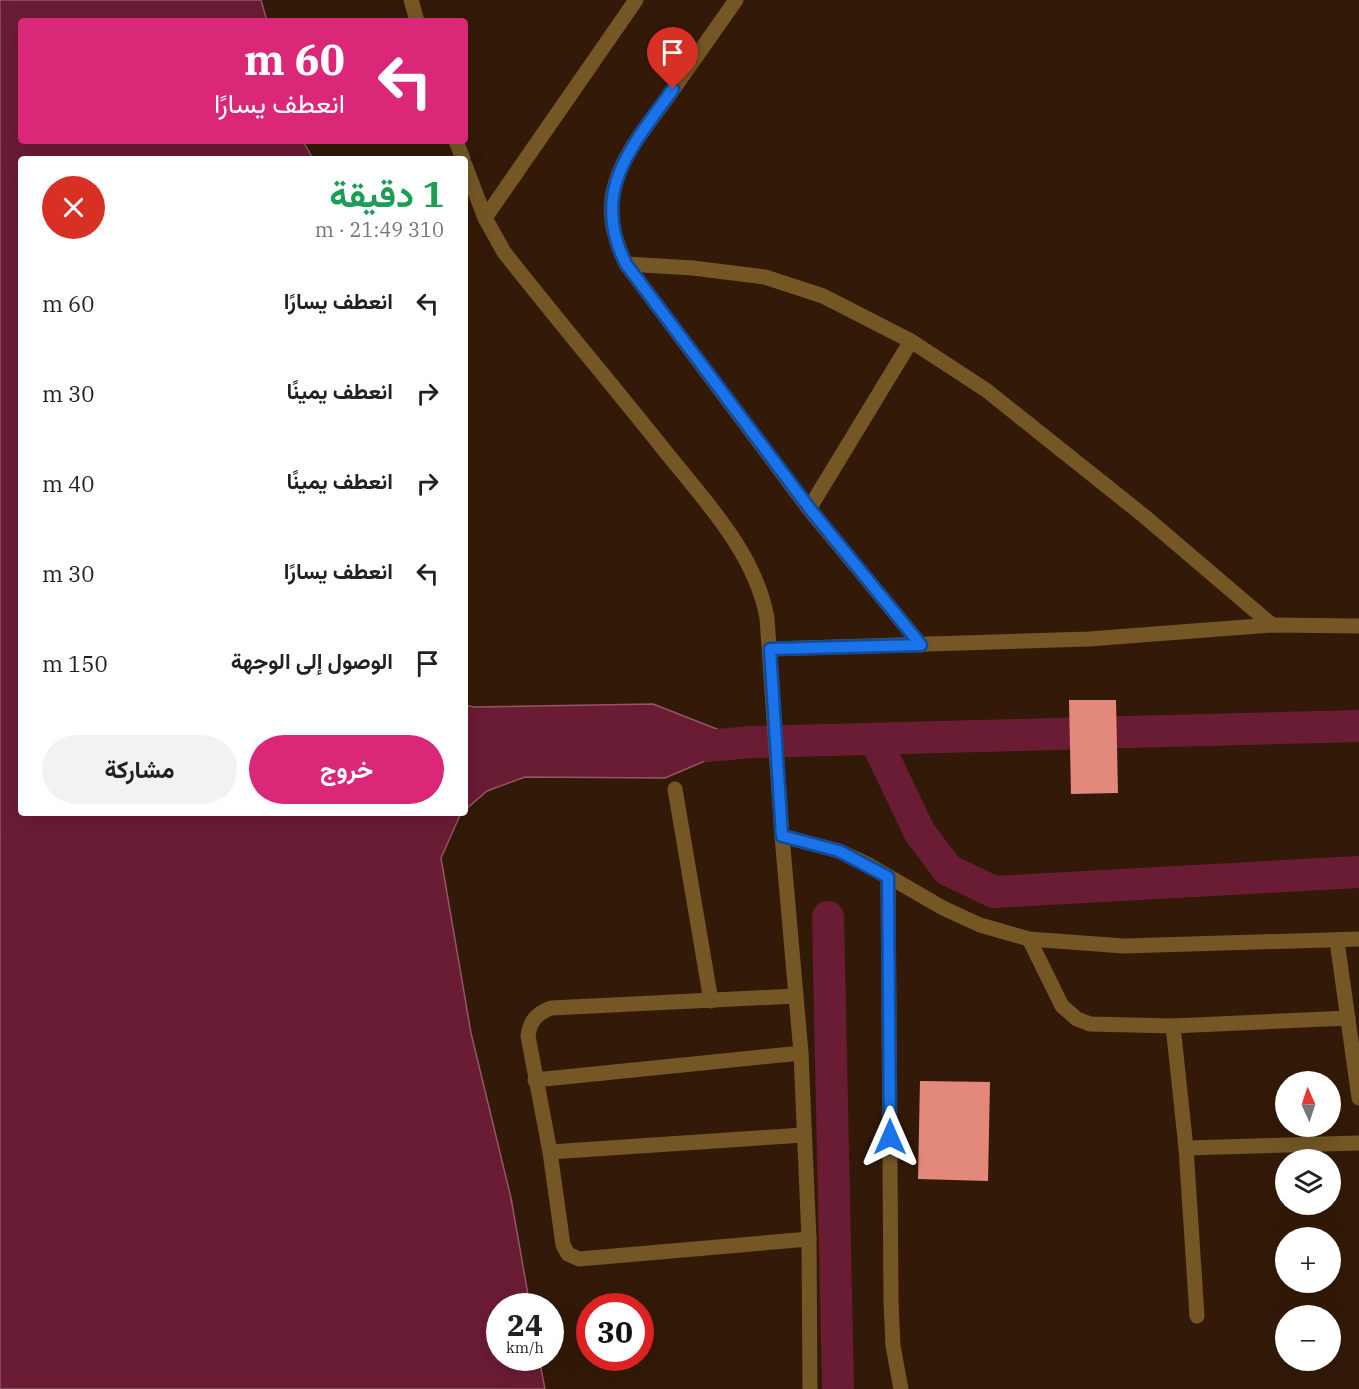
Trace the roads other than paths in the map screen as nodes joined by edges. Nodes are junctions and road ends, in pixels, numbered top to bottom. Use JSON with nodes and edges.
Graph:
{"nodes":[{"id":1,"x":411,"y":0,"type":"edge"},
{"id":2,"x":636,"y":0,"type":"edge"},
{"id":3,"x":736,"y":0,"type":"edge"},
{"id":4,"x":416,"y":18,"type":"edge"},
{"id":5,"x":468,"y":173,"type":"edge"},
{"id":6,"x":485,"y":218,"type":"junction"},
{"id":7,"x":626,"y":264,"type":"junction"},
{"id":8,"x":911,"y":342,"type":"junction"},
{"id":9,"x":810,"y":509,"type":"junction"},
{"id":10,"x":1272,"y":625,"type":"junction"},
{"id":11,"x":1359,"y":626,"type":"edge"},
{"id":12,"x":921,"y":645,"type":"junction"},
{"id":13,"x":770,"y":649,"type":"junction"},
{"id":14,"x":675,"y":789,"type":"dead end"},
{"id":15,"x":782,"y":836,"type":"junction"},
{"id":16,"x":888,"y":877,"type":"junction"},
{"id":17,"x":1029,"y":939,"type":"junction"},
{"id":18,"x":1359,"y":939,"type":"edge"},
{"id":19,"x":1337,"y":941,"type":"junction"},
{"id":20,"x":796,"y":996,"type":"junction"},
{"id":21,"x":711,"y":1001,"type":"junction"},
{"id":22,"x":1348,"y":1018,"type":"junction"},
{"id":23,"x":1173,"y":1026,"type":"junction"},
{"id":24,"x":801,"y":1053,"type":"junction"},
{"id":25,"x":535,"y":1080,"type":"junction"},
{"id":26,"x":1359,"y":1098,"type":"edge"},
{"id":27,"x":803,"y":1135,"type":"junction"},
{"id":28,"x":1359,"y":1143,"type":"edge"},
{"id":29,"x":1186,"y":1148,"type":"junction"},
{"id":30,"x":550,"y":1152,"type":"junction"},
{"id":31,"x":809,"y":1239,"type":"junction"},
{"id":32,"x":1197,"y":1316,"type":"dead end"},
{"id":33,"x":810,"y":1389,"type":"edge"},
{"id":34,"x":901,"y":1389,"type":"edge"}],
"edges":[{"from":1,"to":4,"type":"street"},
{"from":2,"to":6,"type":"street"},
{"from":3,"to":7,"type":"street"},
{"from":5,"to":6,"type":"street"},
{"from":6,"to":13,"type":"street"},
{"from":7,"to":8,"type":"street"},
{"from":7,"to":9,"type":"street"},
{"from":8,"to":9,"type":"street"},
{"from":8,"to":10,"type":"street"},
{"from":9,"to":12,"type":"street"},
{"from":10,"to":11,"type":"street"},
{"from":10,"to":12,"type":"street"},
{"from":12,"to":13,"type":"street"},
{"from":13,"to":15,"type":"street"},
{"from":14,"to":21,"type":"street"},
{"from":15,"to":16,"type":"street"},
{"from":15,"to":20,"type":"street"},
{"from":16,"to":17,"type":"street"},
{"from":16,"to":34,"type":"street"},
{"from":17,"to":19,"type":"street"},
{"from":17,"to":23,"type":"street"},
{"from":18,"to":19,"type":"street"},
{"from":19,"to":22,"type":"street"},
{"from":20,"to":21,"type":"street"},
{"from":20,"to":24,"type":"street"},
{"from":21,"to":25,"type":"street"},
{"from":22,"to":23,"type":"street"},
{"from":22,"to":26,"type":"street"},
{"from":23,"to":29,"type":"street"},
{"from":24,"to":25,"type":"street"},
{"from":24,"to":27,"type":"street"},
{"from":25,"to":30,"type":"street"},
{"from":27,"to":30,"type":"street"},
{"from":27,"to":31,"type":"street"},
{"from":28,"to":29,"type":"street"},
{"from":29,"to":32,"type":"street"},
{"from":30,"to":31,"type":"street"},
{"from":31,"to":33,"type":"street"}]}
